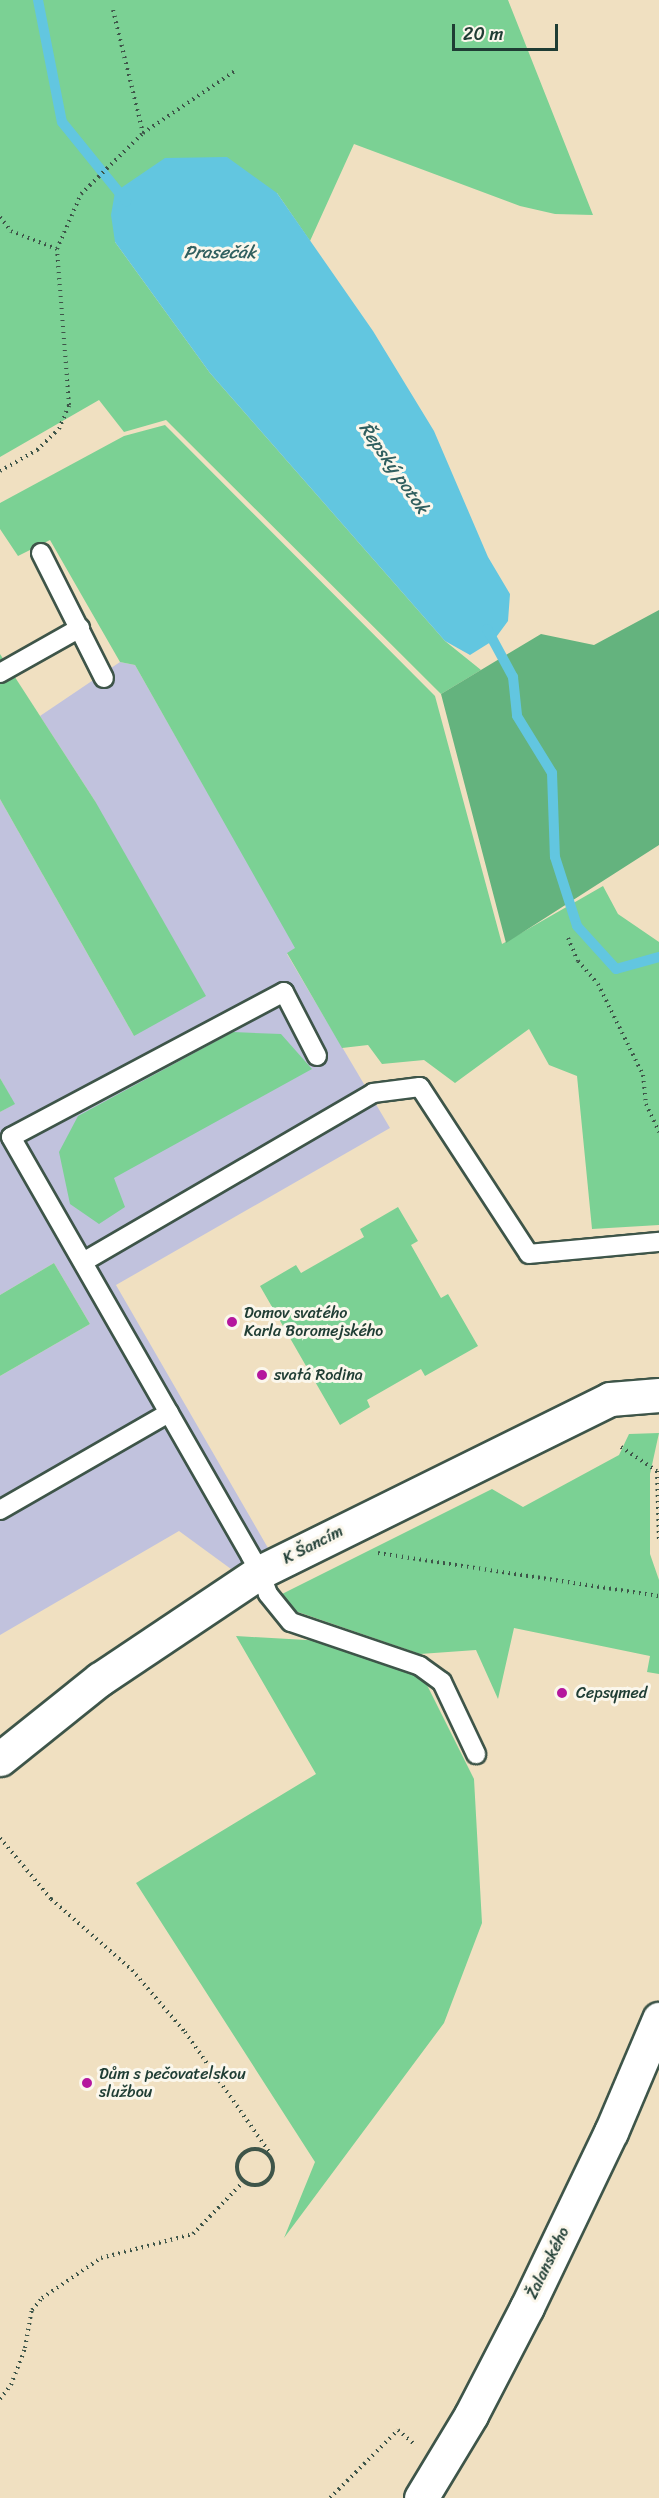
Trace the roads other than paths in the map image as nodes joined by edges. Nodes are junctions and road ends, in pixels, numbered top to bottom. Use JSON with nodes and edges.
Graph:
{"nodes":[{"id":1,"x":41,"y":553,"type":"dead end"},
{"id":2,"x":80,"y":628,"type":"junction"},
{"id":3,"x":0,"y":673,"type":"edge"},
{"id":4,"x":104,"y":678,"type":"dead end"},
{"id":5,"x":317,"y":1056,"type":"dead end"},
{"id":6,"x":6,"y":1134,"type":"edge"},
{"id":7,"x":659,"y":1242,"type":"edge"},
{"id":8,"x":83,"y":1262,"type":"junction"},
{"id":9,"x":659,"y":1395,"type":"edge"},
{"id":10,"x":169,"y":1413,"type":"junction"},
{"id":11,"x":0,"y":1510,"type":"edge"},
{"id":12,"x":260,"y":1572,"type":"junction"},
{"id":13,"x":476,"y":1754,"type":"dead end"},
{"id":14,"x":0,"y":1759,"type":"edge"},
{"id":15,"x":659,"y":2019,"type":"edge"},
{"id":16,"x":421,"y":2498,"type":"edge"}],
"edges":[{"from":1,"to":2,"type":"lane"},
{"from":2,"to":3,"type":"lane"},
{"from":2,"to":4,"type":"lane"},
{"from":5,"to":6,"type":"lane"},
{"from":6,"to":8,"type":"lane"},
{"from":7,"to":8,"type":"lane"},
{"from":8,"to":10,"type":"lane"},
{"from":9,"to":12,"type":"street","name":"K Šancím"},
{"from":10,"to":11,"type":"lane"},
{"from":10,"to":12,"type":"lane"},
{"from":12,"to":13,"type":"lane"},
{"from":12,"to":14,"type":"street","name":"K Šancím"},
{"from":15,"to":16,"type":"street","name":"Žalanského"}]}
